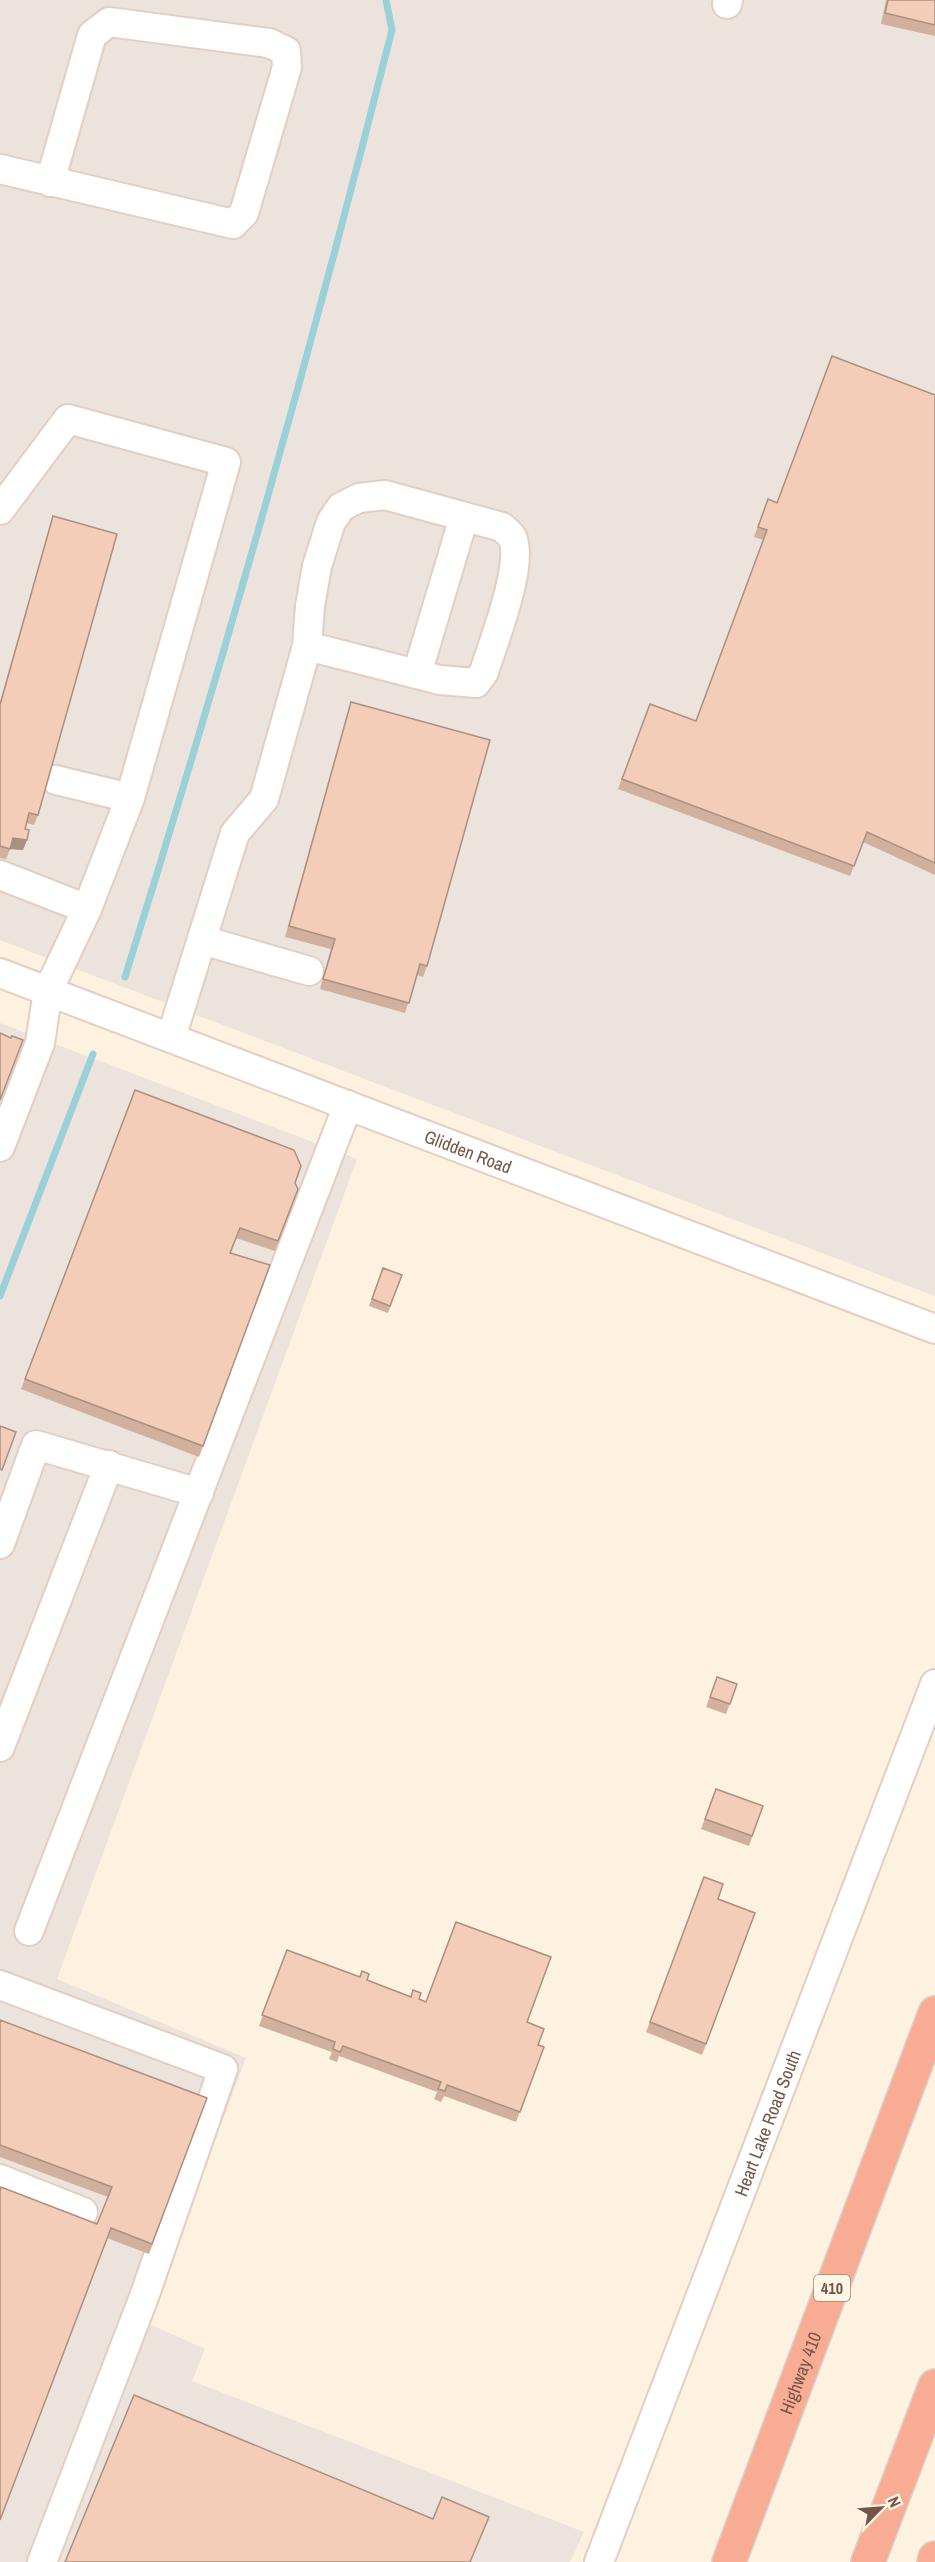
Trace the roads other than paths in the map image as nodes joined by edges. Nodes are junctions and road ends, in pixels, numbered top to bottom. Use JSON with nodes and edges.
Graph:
{"nodes":[{"id":1,"x":0,"y":169,"type":"edge"},
{"id":2,"x":50,"y":182,"type":"junction"},
{"id":3,"x":0,"y":510,"type":"edge"},
{"id":4,"x":464,"y":517,"type":"junction"},
{"id":5,"x":307,"y":646,"type":"junction"},
{"id":6,"x":417,"y":674,"type":"junction"},
{"id":7,"x":56,"y":780,"type":"dead end"},
{"id":8,"x":130,"y":798,"type":"junction"},
{"id":9,"x":0,"y":875,"type":"edge"},
{"id":10,"x":87,"y":909,"type":"junction"},
{"id":11,"x":202,"y":940,"type":"junction"},
{"id":12,"x":309,"y":971,"type":"dead end"},
{"id":13,"x":0,"y":973,"type":"edge"},
{"id":14,"x":48,"y":991,"type":"junction"},
{"id":15,"x":171,"y":1038,"type":"junction"},
{"id":16,"x":348,"y":1105,"type":"junction"},
{"id":17,"x":0,"y":1147,"type":"edge"},
{"id":18,"x":935,"y":1329,"type":"edge"},
{"id":19,"x":109,"y":1465,"type":"junction"},
{"id":20,"x":200,"y":1493,"type":"junction"},
{"id":21,"x":0,"y":1544,"type":"edge"},
{"id":22,"x":935,"y":1684,"type":"edge"},
{"id":23,"x":0,"y":1747,"type":"edge"},
{"id":24,"x":29,"y":1931,"type":"dead end"},
{"id":25,"x":0,"y":1984,"type":"edge"},
{"id":26,"x":935,"y":2013,"type":"edge"},
{"id":27,"x":0,"y":2179,"type":"edge"},
{"id":28,"x":83,"y":2211,"type":"dead end"},
{"id":29,"x":935,"y":2386,"type":"edge"},
{"id":30,"x":42,"y":2562,"type":"edge"},
{"id":31,"x":599,"y":2562,"type":"edge"},
{"id":32,"x":729,"y":2562,"type":"edge"},
{"id":33,"x":868,"y":2562,"type":"edge"}],
"edges":[{"from":1,"to":2,"type":"street"},
{"from":2,"to":2,"type":"street"},
{"from":3,"to":8,"type":"street"},
{"from":4,"to":5,"type":"street"},
{"from":4,"to":6,"type":"street"},
{"from":4,"to":6,"type":"street"},
{"from":5,"to":6,"type":"street"},
{"from":5,"to":11,"type":"street"},
{"from":7,"to":8,"type":"street"},
{"from":8,"to":10,"type":"street"},
{"from":9,"to":10,"type":"street"},
{"from":10,"to":14,"type":"street"},
{"from":11,"to":12,"type":"street"},
{"from":11,"to":15,"type":"street"},
{"from":13,"to":14,"type":"street","name":"Glidden Road"},
{"from":14,"to":15,"type":"street","name":"Glidden Road"},
{"from":14,"to":17,"type":"street"},
{"from":15,"to":16,"type":"street","name":"Glidden Road"},
{"from":16,"to":18,"type":"street","name":"Glidden Road"},
{"from":16,"to":20,"type":"street"},
{"from":19,"to":20,"type":"street"},
{"from":19,"to":21,"type":"street"},
{"from":19,"to":23,"type":"street"},
{"from":20,"to":24,"type":"street"},
{"from":22,"to":31,"type":"street","name":"Heart Lake Road South"},
{"from":25,"to":30,"type":"street"},
{"from":26,"to":32,"type":"highway","name":"Highway 410","number":"410"},
{"from":27,"to":28,"type":"street"},
{"from":29,"to":33,"type":"highway"}]}
